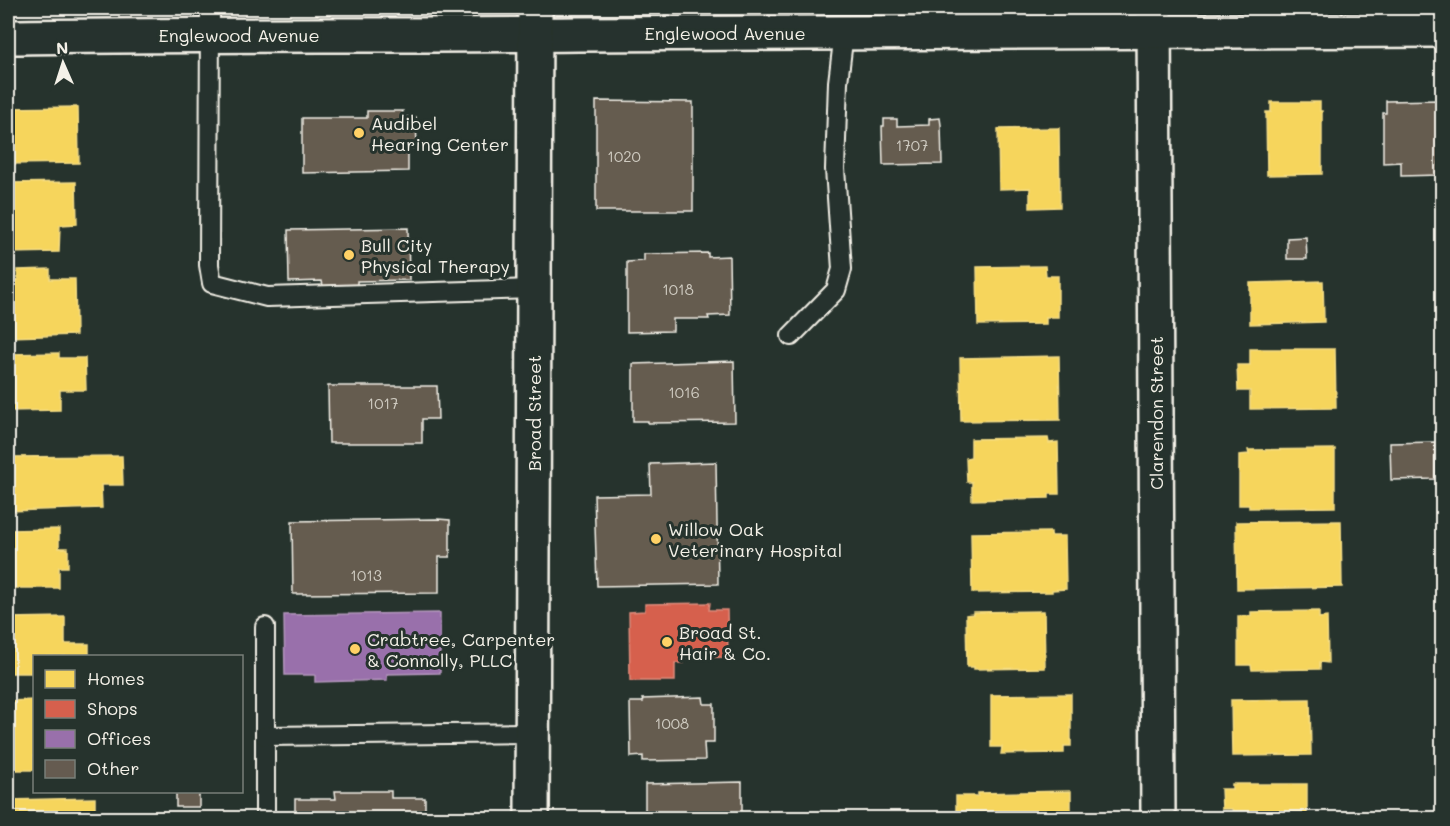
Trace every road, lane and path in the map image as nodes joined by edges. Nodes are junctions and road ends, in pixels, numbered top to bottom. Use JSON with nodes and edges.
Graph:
{"nodes":[{"id":1,"x":1154,"y":20,"type":"edge"},
{"id":2,"x":210,"y":21,"type":"edge"},
{"id":3,"x":535,"y":21,"type":"edge"},
{"id":4,"x":1443,"y":30,"type":"edge"},
{"id":5,"x":844,"y":33,"type":"junction"},
{"id":6,"x":8,"y":36,"type":"edge"},
{"id":7,"x":534,"y":289,"type":"junction"},
{"id":8,"x":791,"y":336,"type":"dead end"},
{"id":9,"x":265,"y":627,"type":"dead end"},
{"id":10,"x":532,"y":733,"type":"junction"},
{"id":11,"x":265,"y":736,"type":"junction"},
{"id":12,"x":265,"y":819,"type":"edge"},
{"id":13,"x":531,"y":819,"type":"edge"},
{"id":14,"x":1158,"y":819,"type":"edge"}],
"edges":[{"from":1,"to":4,"type":"street","name":"Englewood Avenue"},
{"from":1,"to":5,"type":"street","name":"Englewood Avenue"},
{"from":1,"to":14,"type":"street","name":"Clarendon Street"},
{"from":2,"to":3,"type":"street","name":"Englewood Avenue"},
{"from":2,"to":6,"type":"street","name":"Englewood Avenue"},
{"from":2,"to":7,"type":"lane"},
{"from":3,"to":5,"type":"street","name":"Englewood Avenue"},
{"from":3,"to":7,"type":"street","name":"Broad Street"},
{"from":5,"to":8,"type":"lane"},
{"from":7,"to":10,"type":"street","name":"Broad Street"},
{"from":9,"to":11,"type":"lane"},
{"from":10,"to":11,"type":"lane"},
{"from":10,"to":13,"type":"street","name":"Broad Street"},
{"from":11,"to":12,"type":"lane"}]}
